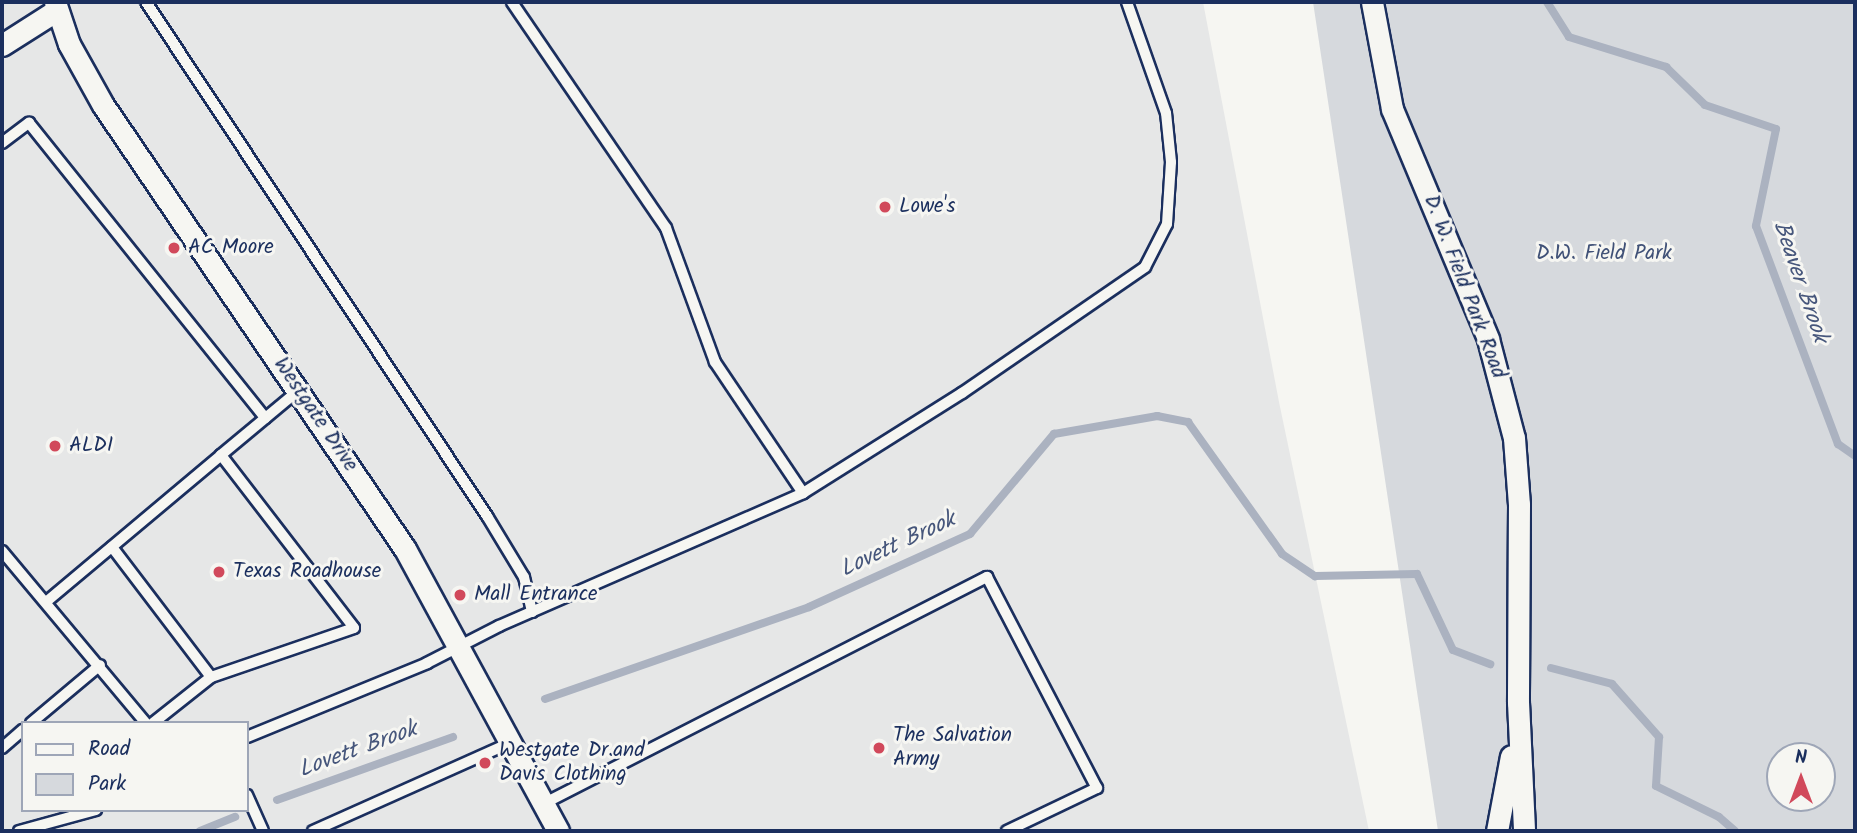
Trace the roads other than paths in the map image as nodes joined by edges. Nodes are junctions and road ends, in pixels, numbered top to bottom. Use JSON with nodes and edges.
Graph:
{"nodes":[{"id":1,"x":146,"y":2,"type":"edge"},
{"id":2,"x":512,"y":2,"type":"edge"},
{"id":3,"x":1127,"y":2,"type":"edge"},
{"id":4,"x":1372,"y":2,"type":"edge"},
{"id":5,"x":56,"y":6,"type":"edge"},
{"id":6,"x":2,"y":46,"type":"edge"},
{"id":7,"x":2,"y":144,"type":"edge"},
{"id":8,"x":299,"y":390,"type":"junction"},
{"id":9,"x":265,"y":418,"type":"junction"},
{"id":10,"x":221,"y":455,"type":"junction"},
{"id":11,"x":803,"y":493,"type":"junction"},
{"id":12,"x":112,"y":547,"type":"junction"},
{"id":13,"x":2,"y":551,"type":"edge"},
{"id":14,"x":46,"y":602,"type":"junction"},
{"id":15,"x":532,"y":612,"type":"junction"},
{"id":16,"x":459,"y":648,"type":"junction"},
{"id":17,"x":100,"y":665,"type":"junction"},
{"id":18,"x":211,"y":677,"type":"junction"},
{"id":19,"x":1518,"y":702,"type":"junction"},
{"id":20,"x":34,"y":721,"type":"edge"},
{"id":21,"x":144,"y":721,"type":"edge"},
{"id":22,"x":156,"y":721,"type":"edge"},
{"id":23,"x":21,"y":732,"type":"edge"},
{"id":24,"x":248,"y":737,"type":"edge"},
{"id":25,"x":510,"y":743,"type":"junction"},
{"id":26,"x":2,"y":748,"type":"edge"},
{"id":27,"x":248,"y":797,"type":"edge"},
{"id":28,"x":543,"y":804,"type":"junction"},
{"id":29,"x":89,"y":812,"type":"edge"},
{"id":30,"x":19,"y":831,"type":"edge"},
{"id":31,"x":262,"y":831,"type":"edge"},
{"id":32,"x":313,"y":831,"type":"edge"},
{"id":33,"x":558,"y":831,"type":"edge"},
{"id":34,"x":1007,"y":831,"type":"edge"},
{"id":35,"x":1497,"y":831,"type":"edge"},
{"id":36,"x":1524,"y":831,"type":"edge"}],
"edges":[{"from":1,"to":15,"type":"lane"},
{"from":2,"to":11,"type":"lane"},
{"from":3,"to":11,"type":"lane"},
{"from":4,"to":19,"type":"street","name":"D. W. Field Park Road"},
{"from":5,"to":6,"type":"street","name":"Westgate Drive"},
{"from":5,"to":8,"type":"street","name":"Westgate Drive"},
{"from":7,"to":9,"type":"lane"},
{"from":8,"to":9,"type":"lane"},
{"from":8,"to":16,"type":"street","name":"Westgate Drive"},
{"from":9,"to":10,"type":"lane"},
{"from":10,"to":12,"type":"lane"},
{"from":10,"to":18,"type":"lane"},
{"from":11,"to":15,"type":"lane"},
{"from":12,"to":14,"type":"lane"},
{"from":12,"to":18,"type":"lane"},
{"from":13,"to":14,"type":"lane"},
{"from":14,"to":17,"type":"lane"},
{"from":15,"to":16,"type":"lane"},
{"from":16,"to":24,"type":"lane"},
{"from":16,"to":25,"type":"street","name":"Westgate Drive"},
{"from":17,"to":20,"type":"lane"},
{"from":17,"to":21,"type":"lane"},
{"from":18,"to":22,"type":"lane"},
{"from":19,"to":35,"type":"street"},
{"from":19,"to":36,"type":"street","name":"D. W. Field Park Road"},
{"from":23,"to":26,"type":"lane"},
{"from":25,"to":28,"type":"street","name":"Westgate Drive"},
{"from":25,"to":32,"type":"lane"},
{"from":27,"to":31,"type":"lane"},
{"from":28,"to":33,"type":"street","name":"Westgate Drive"},
{"from":28,"to":34,"type":"lane"},
{"from":29,"to":30,"type":"lane"}]}
